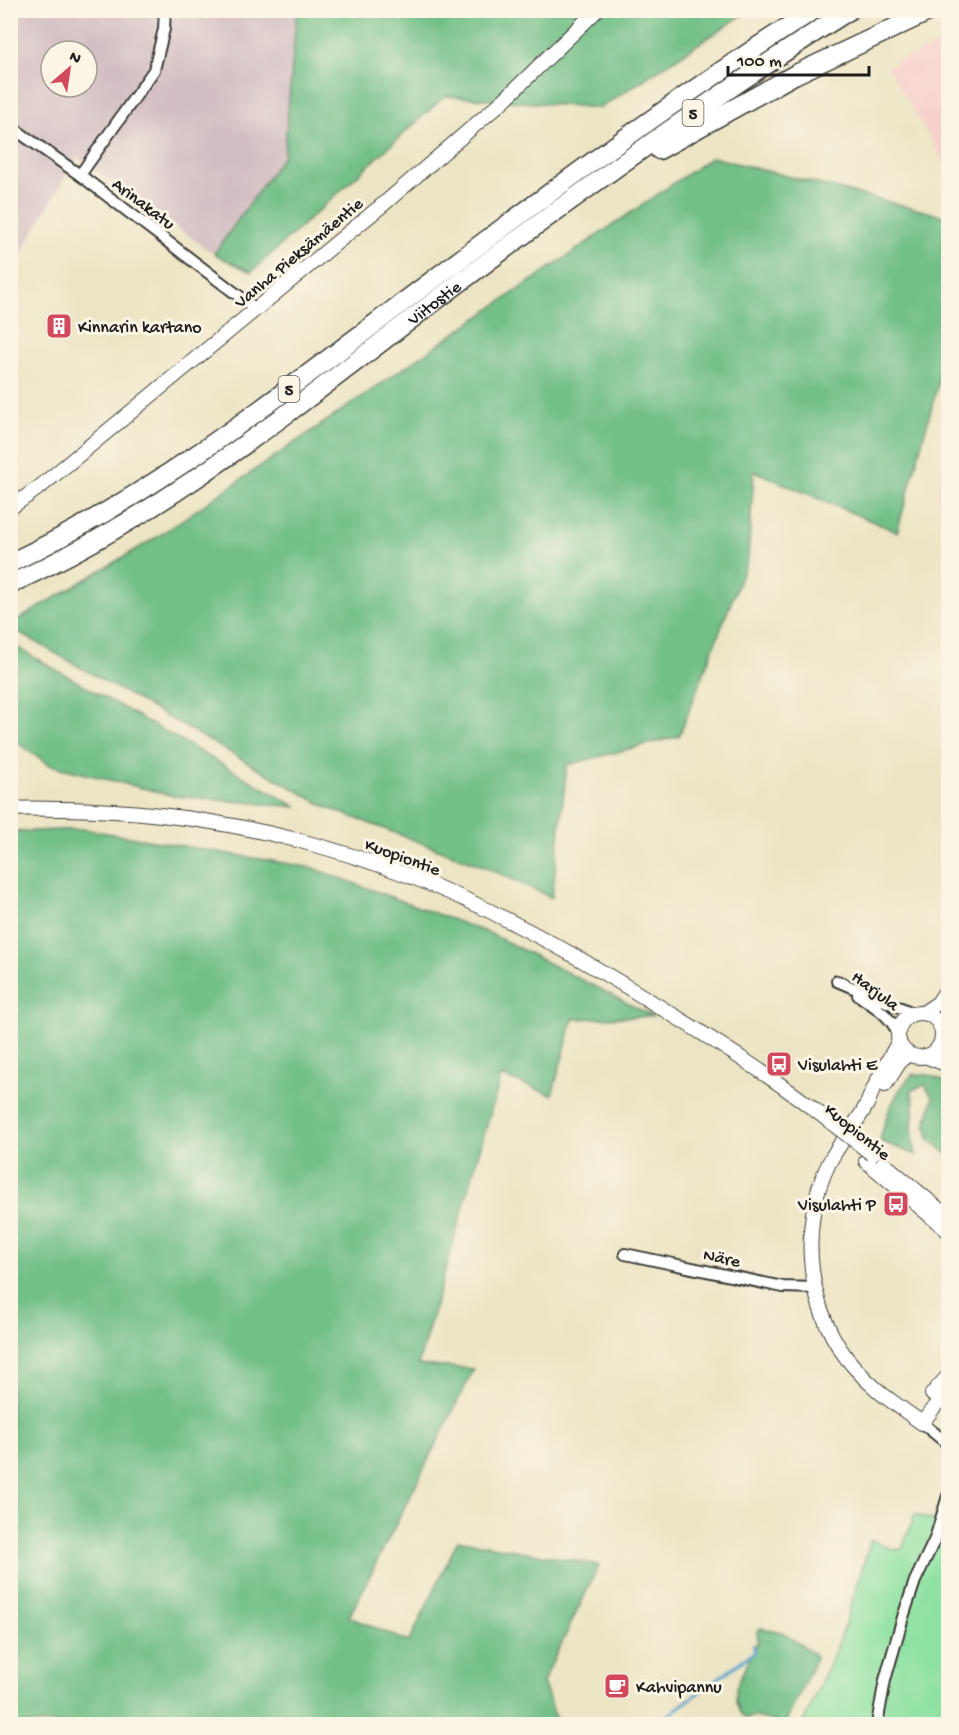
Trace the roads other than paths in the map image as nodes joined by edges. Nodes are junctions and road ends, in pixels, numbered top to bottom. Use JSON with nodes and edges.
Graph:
{"nodes":[{"id":1,"x":165,"y":10,"type":"edge"},
{"id":2,"x":597,"y":10,"type":"edge"},
{"id":3,"x":806,"y":10,"type":"edge"},
{"id":4,"x":814,"y":10,"type":"edge"},
{"id":5,"x":850,"y":10,"type":"edge"},
{"id":6,"x":932,"y":10,"type":"edge"},
{"id":7,"x":770,"y":38,"type":"junction"},
{"id":8,"x":10,"y":126,"type":"edge"},
{"id":9,"x":80,"y":175,"type":"junction"},
{"id":10,"x":562,"y":208,"type":"junction"},
{"id":11,"x":256,"y":309,"type":"junction"},
{"id":12,"x":10,"y":508,"type":"edge"},
{"id":13,"x":10,"y":563,"type":"edge"},
{"id":14,"x":10,"y":584,"type":"edge"},
{"id":15,"x":10,"y":809,"type":"edge"},
{"id":16,"x":948,"y":988,"type":"edge"},
{"id":17,"x":918,"y":1013,"type":"junction"},
{"id":18,"x":948,"y":1016,"type":"edge"},
{"id":19,"x":898,"y":1037,"type":"junction"},
{"id":20,"x":944,"y":1042,"type":"edge"},
{"id":21,"x":909,"y":1054,"type":"junction"},
{"id":22,"x":925,"y":1056,"type":"junction"},
{"id":23,"x":948,"y":1065,"type":"edge"},
{"id":24,"x":868,"y":1104,"type":"junction"},
{"id":25,"x":931,"y":1209,"type":"junction"},
{"id":26,"x":948,"y":1216,"type":"edge"},
{"id":27,"x":948,"y":1231,"type":"edge"},
{"id":28,"x":948,"y":1237,"type":"edge"},
{"id":29,"x":625,"y":1254,"type":"dead end"},
{"id":30,"x":814,"y":1288,"type":"junction"},
{"id":31,"x":948,"y":1376,"type":"edge"},
{"id":32,"x":948,"y":1389,"type":"edge"},
{"id":33,"x":918,"y":1420,"type":"junction"},
{"id":34,"x":948,"y":1444,"type":"edge"},
{"id":35,"x":948,"y":1496,"type":"edge"},
{"id":36,"x":877,"y":1725,"type":"edge"}],
"edges":[{"from":1,"to":9,"type":"street"},
{"from":2,"to":11,"type":"street","name":"Vanha Pieksämäentie"},
{"from":3,"to":7,"type":"highway"},
{"from":4,"to":7,"type":"highway","name":"Viitostie","number":"5"},
{"from":5,"to":10,"type":"highway","name":"Viitostie","number":"5"},
{"from":6,"to":10,"type":"highway"},
{"from":7,"to":13,"type":"highway","name":"Viitostie","number":"5"},
{"from":8,"to":9,"type":"street","name":"Arinakatu"},
{"from":9,"to":11,"type":"street","name":"Arinakatu"},
{"from":10,"to":14,"type":"highway","name":"Viitostie","number":"5"},
{"from":11,"to":12,"type":"street","name":"Vanha Pieksämäentie"},
{"from":15,"to":25,"type":"street","name":"Kuopiontie"},
{"from":16,"to":17,"type":"street"},
{"from":17,"to":19,"type":"street"},
{"from":17,"to":19,"type":"street","name":"Harjula"},
{"from":17,"to":20,"type":"street"},
{"from":18,"to":20,"type":"street"},
{"from":19,"to":21,"type":"street"},
{"from":19,"to":24,"type":"street"},
{"from":20,"to":22,"type":"street"},
{"from":21,"to":22,"type":"street"},
{"from":21,"to":24,"type":"street"},
{"from":22,"to":23,"type":"street"},
{"from":24,"to":30,"type":"street"},
{"from":25,"to":26,"type":"street","name":"Kuopiontie"},
{"from":25,"to":27,"type":"street","name":"Kuopiontie"},
{"from":25,"to":28,"type":"street"},
{"from":29,"to":30,"type":"street","name":"Näre"},
{"from":30,"to":33,"type":"street"},
{"from":31,"to":33,"type":"street"},
{"from":32,"to":33,"type":"street"},
{"from":33,"to":34,"type":"street"},
{"from":35,"to":36,"type":"street"}]}
